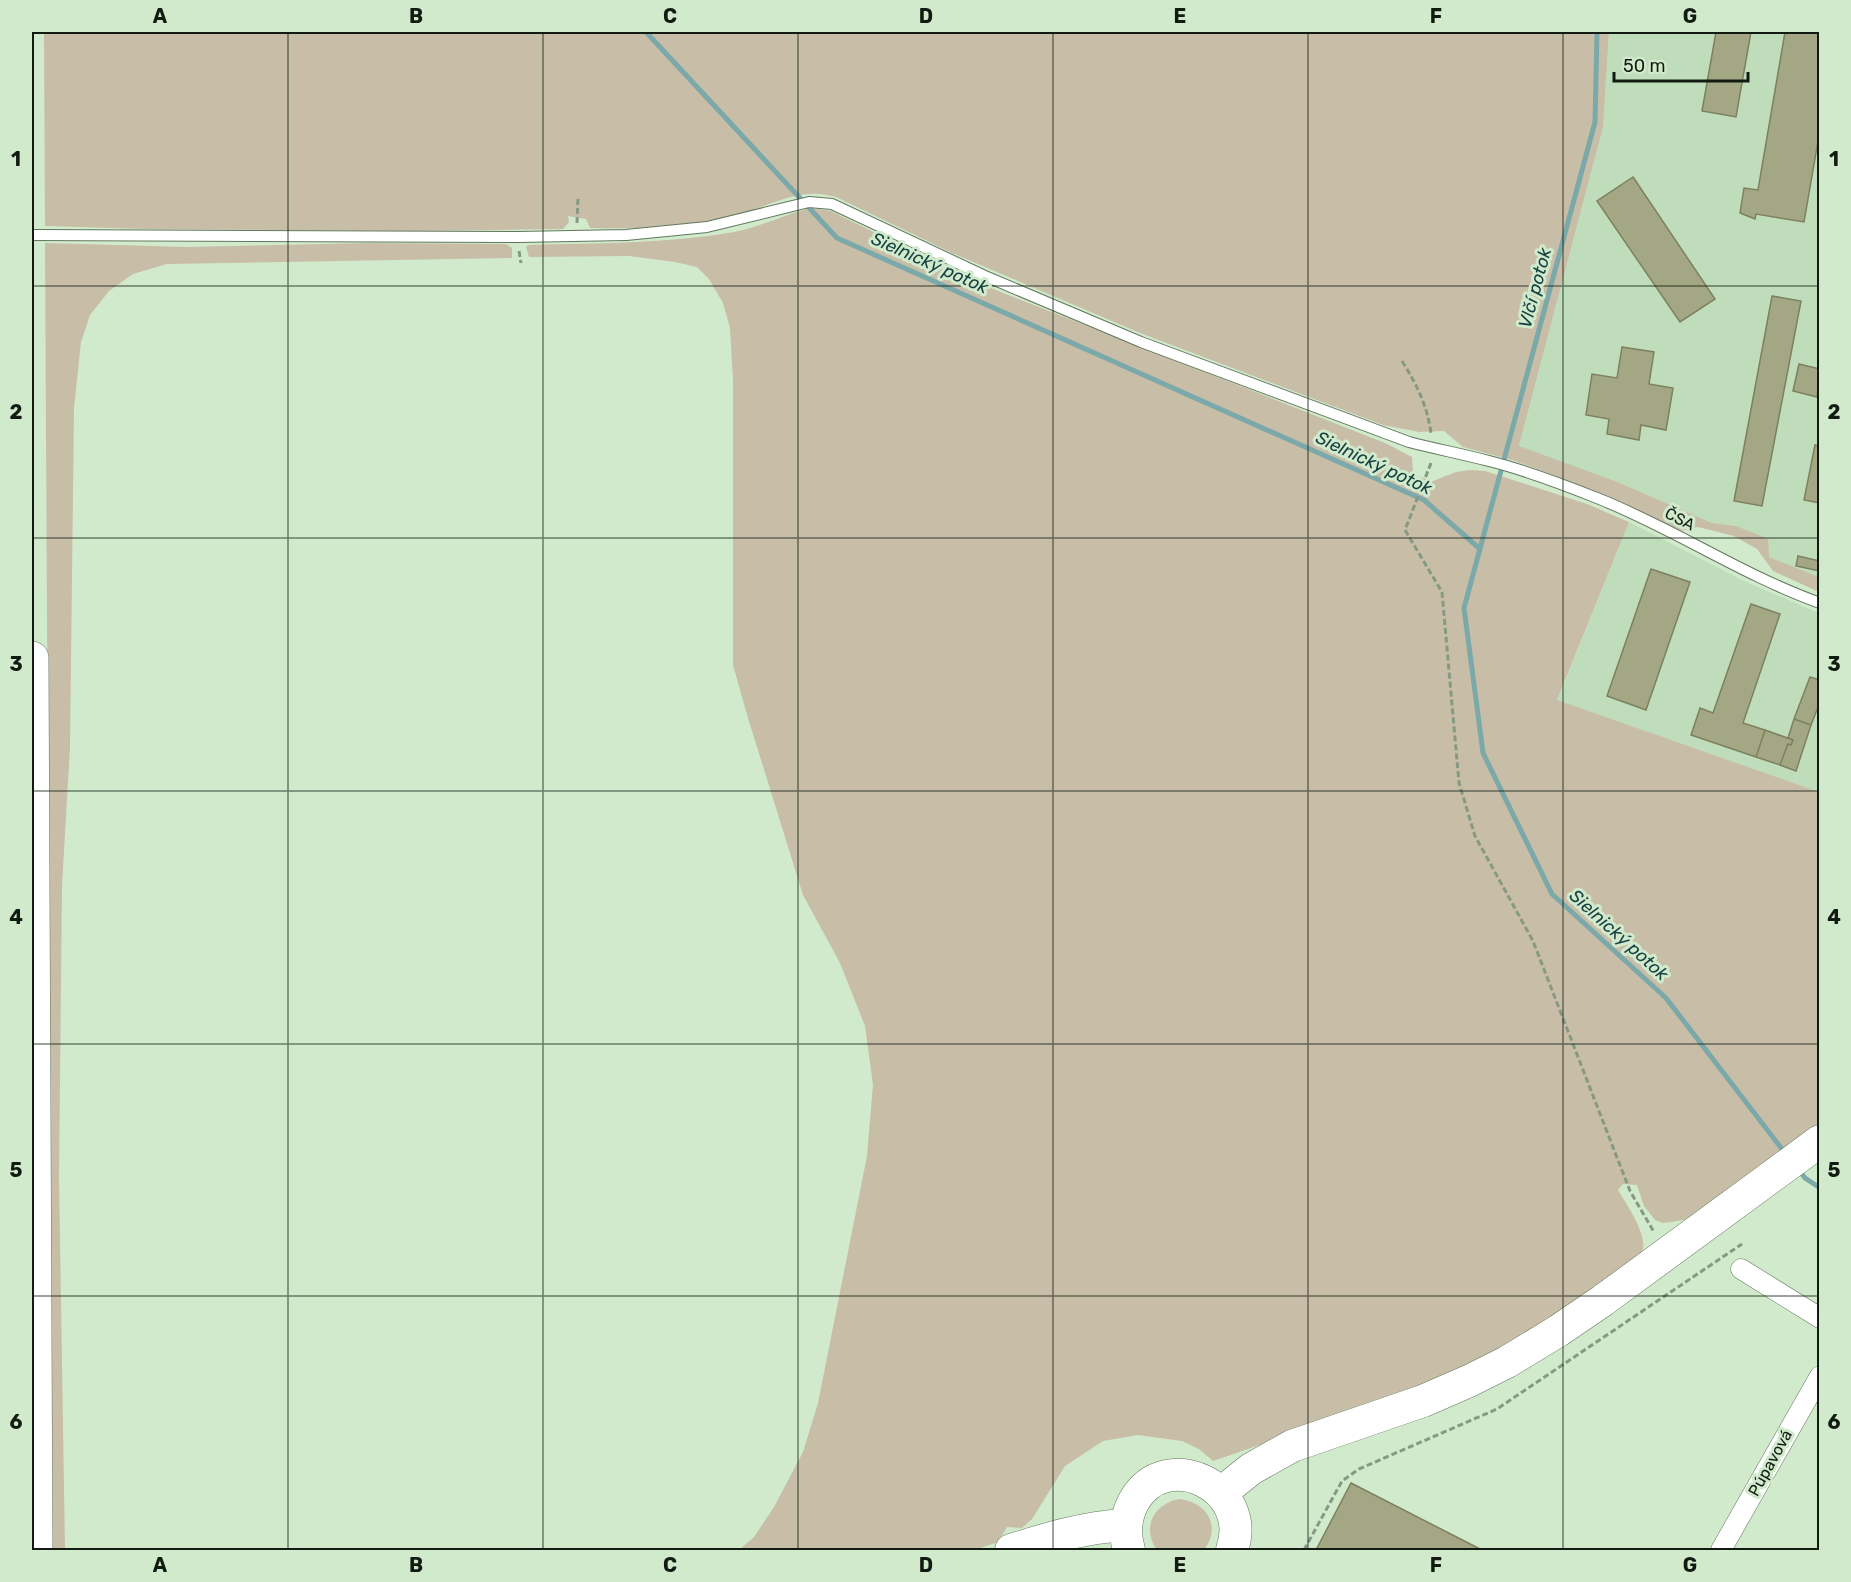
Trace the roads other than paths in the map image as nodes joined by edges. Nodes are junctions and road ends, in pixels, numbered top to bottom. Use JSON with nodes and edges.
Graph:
{"nodes":[{"id":1,"x":32,"y":235,"type":"edge"},
{"id":2,"x":1820,"y":603,"type":"edge"},
{"id":3,"x":32,"y":658,"type":"edge"},
{"id":4,"x":1816,"y":1144,"type":"edge"},
{"id":5,"x":1741,"y":1269,"type":"dead end"},
{"id":6,"x":1820,"y":1318,"type":"edge"},
{"id":7,"x":1820,"y":1376,"type":"edge"},
{"id":8,"x":1221,"y":1492,"type":"junction"},
{"id":9,"x":1127,"y":1538,"type":"edge"},
{"id":10,"x":36,"y":1551,"type":"edge"},
{"id":11,"x":1011,"y":1551,"type":"edge"},
{"id":12,"x":1232,"y":1551,"type":"edge"},
{"id":13,"x":1721,"y":1551,"type":"edge"}],
"edges":[{"from":1,"to":2,"type":"lane","name":"ČSA"},
{"from":3,"to":10,"type":"highway"},
{"from":4,"to":8,"type":"main road"},
{"from":5,"to":6,"type":"street"},
{"from":7,"to":13,"type":"street","name":"Púpavová"},
{"from":8,"to":9,"type":"main road"},
{"from":8,"to":12,"type":"main road"},
{"from":9,"to":11,"type":"main road"}]}
